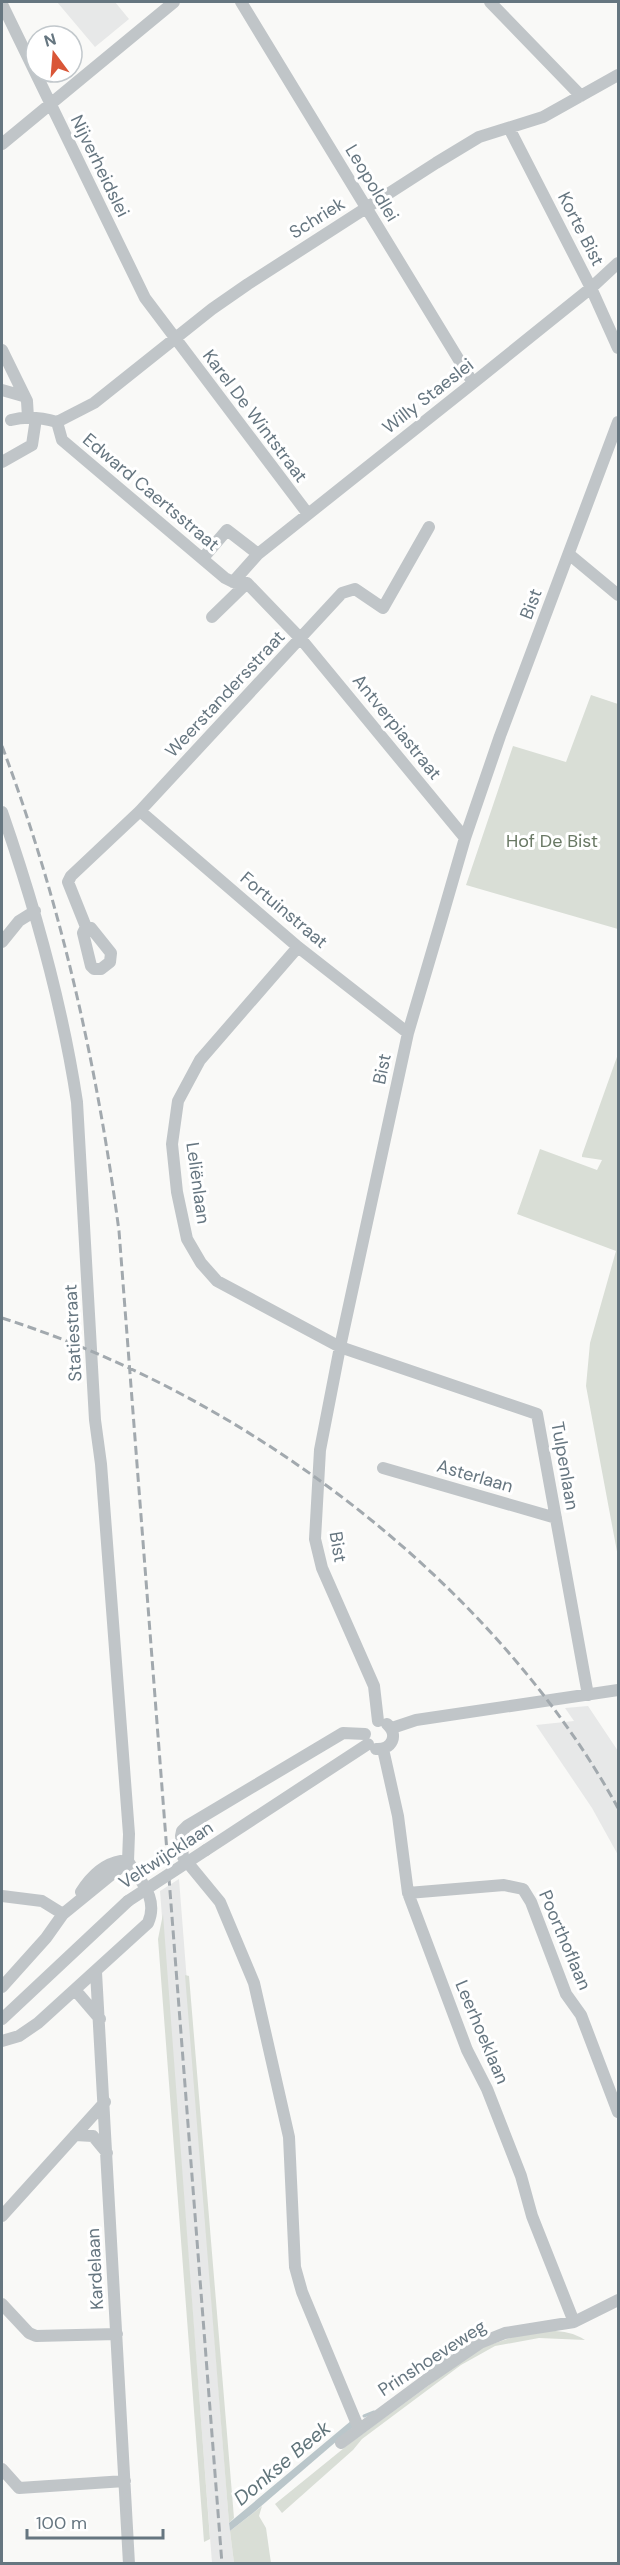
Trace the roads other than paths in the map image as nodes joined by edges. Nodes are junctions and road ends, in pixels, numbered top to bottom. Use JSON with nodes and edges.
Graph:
{"nodes":[{"id":1,"x":174,"y":2,"type":"edge"},
{"id":2,"x":241,"y":2,"type":"edge"},
{"id":3,"x":490,"y":2,"type":"edge"},
{"id":4,"x":2,"y":4,"type":"edge"},
{"id":5,"x":618,"y":75,"type":"edge"},
{"id":6,"x":581,"y":96,"type":"junction"},
{"id":7,"x":50,"y":104,"type":"junction"},
{"id":8,"x":508,"y":128,"type":"junction"},
{"id":9,"x":2,"y":144,"type":"edge"},
{"id":10,"x":366,"y":208,"type":"junction"},
{"id":11,"x":618,"y":263,"type":"edge"},
{"id":12,"x":591,"y":288,"type":"junction"},
{"id":13,"x":174,"y":339,"type":"junction"},
{"id":14,"x":618,"y":348,"type":"edge"},
{"id":15,"x":2,"y":350,"type":"edge"},
{"id":16,"x":473,"y":383,"type":"junction"},
{"id":17,"x":2,"y":390,"type":"edge"},
{"id":18,"x":23,"y":396,"type":"junction"},
{"id":19,"x":6,"y":419,"type":"edge"},
{"id":20,"x":32,"y":422,"type":"junction"},
{"id":21,"x":56,"y":422,"type":"junction"},
{"id":22,"x":618,"y":422,"type":"edge"},
{"id":23,"x":2,"y":462,"type":"edge"},
{"id":24,"x":308,"y":514,"type":"junction"},
{"id":25,"x":429,"y":527,"type":"dead end"},
{"id":26,"x":258,"y":554,"type":"junction"},
{"id":27,"x":570,"y":555,"type":"junction"},
{"id":28,"x":203,"y":558,"type":"junction"},
{"id":29,"x":233,"y":582,"type":"junction"},
{"id":30,"x":247,"y":583,"type":"junction"},
{"id":31,"x":618,"y":595,"type":"edge"},
{"id":32,"x":212,"y":617,"type":"dead end"},
{"id":33,"x":301,"y":639,"type":"junction"},
{"id":34,"x":140,"y":811,"type":"junction"},
{"id":35,"x":2,"y":812,"type":"edge"},
{"id":36,"x":465,"y":838,"type":"junction"},
{"id":37,"x":34,"y":911,"type":"junction"},
{"id":38,"x":86,"y":927,"type":"dead end"},
{"id":39,"x":2,"y":942,"type":"edge"},
{"id":40,"x":298,"y":947,"type":"junction"},
{"id":41,"x":408,"y":1033,"type":"junction"},
{"id":42,"x":340,"y":1347,"type":"junction"},
{"id":43,"x":383,"y":1468,"type":"dead end"},
{"id":44,"x":556,"y":1518,"type":"junction"},
{"id":45,"x":618,"y":1690,"type":"edge"},
{"id":46,"x":588,"y":1695,"type":"junction"},
{"id":47,"x":378,"y":1721,"type":"junction"},
{"id":48,"x":392,"y":1728,"type":"junction"},
{"id":49,"x":367,"y":1739,"type":"junction"},
{"id":50,"x":383,"y":1749,"type":"junction"},
{"id":51,"x":128,"y":1860,"type":"junction"},
{"id":52,"x":408,"y":1893,"type":"junction"},
{"id":53,"x":2,"y":1896,"type":"edge"},
{"id":54,"x":63,"y":1914,"type":"junction"},
{"id":55,"x":96,"y":1972,"type":"junction"},
{"id":56,"x":2,"y":1987,"type":"edge"},
{"id":57,"x":76,"y":1991,"type":"junction"},
{"id":58,"x":2,"y":2019,"type":"edge"},
{"id":59,"x":100,"y":2019,"type":"junction"},
{"id":60,"x":2,"y":2041,"type":"edge"},
{"id":61,"x":105,"y":2102,"type":"junction"},
{"id":62,"x":618,"y":2112,"type":"edge"},
{"id":63,"x":75,"y":2135,"type":"junction"},
{"id":64,"x":107,"y":2153,"type":"junction"},
{"id":65,"x":2,"y":2217,"type":"edge"},
{"id":66,"x":618,"y":2300,"type":"edge"},
{"id":67,"x":2,"y":2304,"type":"edge"},
{"id":68,"x":574,"y":2322,"type":"junction"},
{"id":69,"x":117,"y":2334,"type":"junction"},
{"id":70,"x":359,"y":2429,"type":"junction"},
{"id":71,"x":341,"y":2444,"type":"dead end"},
{"id":72,"x":2,"y":2469,"type":"edge"},
{"id":73,"x":125,"y":2481,"type":"junction"},
{"id":74,"x":129,"y":2564,"type":"edge"}],
"edges":[{"from":1,"to":7,"type":"street"},
{"from":2,"to":10,"type":"street","name":"Leopoldlei"},
{"from":3,"to":6,"type":"street"},
{"from":4,"to":7,"type":"street","name":"Nijverheidslei"},
{"from":5,"to":6,"type":"street","name":"Schriek"},
{"from":6,"to":8,"type":"street","name":"Schriek"},
{"from":7,"to":9,"type":"street"},
{"from":7,"to":13,"type":"street","name":"Nijverheidslei"},
{"from":8,"to":10,"type":"street","name":"Schriek"},
{"from":8,"to":12,"type":"street","name":"Korte Bist"},
{"from":10,"to":13,"type":"street","name":"Schriek"},
{"from":10,"to":16,"type":"street","name":"Leopoldlei"},
{"from":11,"to":12,"type":"street","name":"Willy Staeslei"},
{"from":12,"to":14,"type":"street","name":"Korte Bist"},
{"from":12,"to":16,"type":"street","name":"Willy Staeslei"},
{"from":13,"to":21,"type":"street","name":"Schriek"},
{"from":13,"to":24,"type":"street","name":"Karel De Wintstraat"},
{"from":15,"to":18,"type":"street"},
{"from":16,"to":24,"type":"street","name":"Willy Staeslei"},
{"from":17,"to":18,"type":"street"},
{"from":18,"to":20,"type":"street"},
{"from":19,"to":20,"type":"street","name":"Schriek"},
{"from":20,"to":21,"type":"street","name":"Schriek"},
{"from":20,"to":23,"type":"street"},
{"from":21,"to":28,"type":"street","name":"Edward Caertsstraat"},
{"from":22,"to":27,"type":"street","name":"Bist"},
{"from":24,"to":26,"type":"street","name":"Willy Staeslei"},
{"from":25,"to":33,"type":"street","name":"Weerstandersstraat"},
{"from":26,"to":28,"type":"street"},
{"from":26,"to":29,"type":"street","name":"Willy Staeslei"},
{"from":27,"to":31,"type":"street"},
{"from":27,"to":36,"type":"street","name":"Bist"},
{"from":28,"to":29,"type":"street","name":"Edward Caertsstraat"},
{"from":29,"to":30,"type":"street"},
{"from":30,"to":32,"type":"street"},
{"from":30,"to":33,"type":"street","name":"Antverpiastraat"},
{"from":33,"to":34,"type":"street","name":"Weerstandersstraat"},
{"from":33,"to":36,"type":"street","name":"Antverpiastraat"},
{"from":34,"to":38,"type":"street","name":"Weerstandersstraat"},
{"from":34,"to":40,"type":"street","name":"Fortuinstraat"},
{"from":35,"to":37,"type":"street","name":"Statiestraat"},
{"from":36,"to":41,"type":"street","name":"Bist"},
{"from":37,"to":39,"type":"street"},
{"from":37,"to":51,"type":"street","name":"Statiestraat"},
{"from":40,"to":41,"type":"street","name":"Fortuinstraat"},
{"from":40,"to":42,"type":"street","name":"Leliënlaan"},
{"from":41,"to":42,"type":"street","name":"Bist"},
{"from":42,"to":44,"type":"street","name":"Tulpenlaan"},
{"from":42,"to":47,"type":"street","name":"Bist"},
{"from":43,"to":44,"type":"street","name":"Asterlaan"},
{"from":44,"to":46,"type":"street","name":"Tulpenlaan"},
{"from":45,"to":46,"type":"street"},
{"from":46,"to":48,"type":"street"},
{"from":47,"to":48,"type":"street"},
{"from":47,"to":49,"type":"street"},
{"from":48,"to":50,"type":"street"},
{"from":49,"to":50,"type":"street","name":"Veltwijcklaan"},
{"from":49,"to":58,"type":"street","name":"Veltwijcklaan","bridge":true},
{"from":49,"to":70,"type":"street","name":"Veltwijcklaan"},
{"from":50,"to":52,"type":"street","name":"Leerhoeklaan"},
{"from":51,"to":54,"type":"street","name":"Veltwijcklaan"},
{"from":51,"to":55,"type":"street"},
{"from":52,"to":62,"type":"street","name":"Poorthoflaan"},
{"from":52,"to":68,"type":"street","name":"Leerhoeklaan"},
{"from":53,"to":54,"type":"street"},
{"from":54,"to":56,"type":"street","name":"Veltwijcklaan"},
{"from":55,"to":57,"type":"street"},
{"from":55,"to":59,"type":"street","name":"Kardelaan"},
{"from":57,"to":59,"type":"street"},
{"from":57,"to":60,"type":"street"},
{"from":59,"to":61,"type":"street","name":"Kardelaan"},
{"from":61,"to":63,"type":"street"},
{"from":61,"to":64,"type":"street","name":"Kardelaan"},
{"from":63,"to":64,"type":"street"},
{"from":63,"to":65,"type":"street"},
{"from":64,"to":69,"type":"street","name":"Kardelaan"},
{"from":66,"to":68,"type":"street","name":"Prinshoeveweg"},
{"from":67,"to":69,"type":"street"},
{"from":68,"to":70,"type":"street","name":"Prinshoeveweg"},
{"from":69,"to":73,"type":"street","name":"Kardelaan"},
{"from":70,"to":71,"type":"street","name":"Prinshoeveweg"},
{"from":72,"to":73,"type":"street"},
{"from":73,"to":74,"type":"street","name":"Kardelaan"}]}
